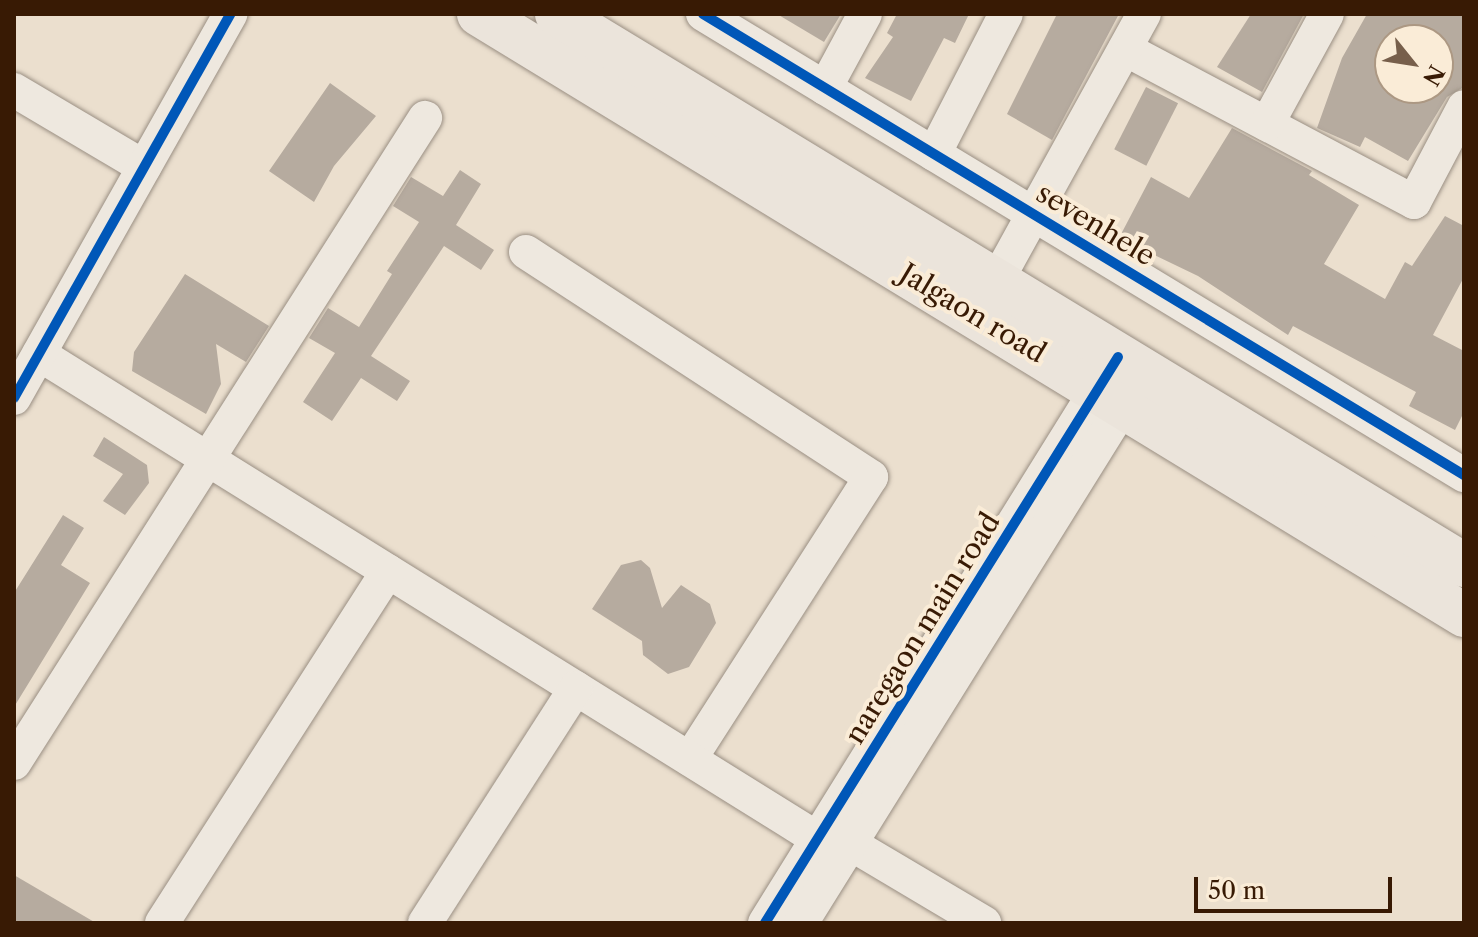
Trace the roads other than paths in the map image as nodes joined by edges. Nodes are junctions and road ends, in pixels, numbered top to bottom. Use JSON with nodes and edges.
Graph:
{"nodes":[{"id":1,"x":230,"y":14,"type":"edge"},
{"id":2,"x":479,"y":14,"type":"edge"},
{"id":3,"x":557,"y":14,"type":"edge"},
{"id":4,"x":703,"y":14,"type":"edge"},
{"id":5,"x":865,"y":14,"type":"edge"},
{"id":6,"x":1006,"y":14,"type":"edge"},
{"id":7,"x":1144,"y":14,"type":"edge"},
{"id":8,"x":1327,"y":14,"type":"edge"},
{"id":9,"x":1125,"y":49,"type":"junction"},
{"id":10,"x":825,"y":88,"type":"junction"},
{"id":11,"x":14,"y":90,"type":"edge"},
{"id":12,"x":1464,"y":107,"type":"edge"},
{"id":13,"x":425,"y":118,"type":"dead end"},
{"id":14,"x":1267,"y":124,"type":"junction"},
{"id":15,"x":934,"y":154,"type":"junction"},
{"id":16,"x":144,"y":167,"type":"junction"},
{"id":17,"x":1036,"y":216,"type":"junction"},
{"id":18,"x":526,"y":252,"type":"dead end"},
{"id":19,"x":996,"y":282,"type":"junction"},
{"id":20,"x":39,"y":354,"type":"junction"},
{"id":21,"x":1121,"y":381,"type":"junction"},
{"id":22,"x":14,"y":398,"type":"edge"},
{"id":23,"x":208,"y":459,"type":"junction"},
{"id":24,"x":1464,"y":475,"type":"edge"},
{"id":25,"x":1464,"y":565,"type":"edge"},
{"id":26,"x":388,"y":571,"type":"junction"},
{"id":27,"x":1464,"y":615,"type":"edge"},
{"id":28,"x":576,"y":688,"type":"junction"},
{"id":29,"x":690,"y":759,"type":"junction"},
{"id":30,"x":14,"y":763,"type":"edge"},
{"id":31,"x":835,"y":841,"type":"junction"},
{"id":32,"x":162,"y":923,"type":"edge"},
{"id":33,"x":425,"y":923,"type":"edge"},
{"id":34,"x":765,"y":923,"type":"edge"},
{"id":35,"x":801,"y":923,"type":"edge"},
{"id":36,"x":984,"y":923,"type":"edge"}],
"edges":[{"from":1,"to":16,"type":"street"},
{"from":2,"to":21,"type":"highway","name":"Jalgaon road"},
{"from":3,"to":19,"type":"highway","name":"Jalgaon road"},
{"from":4,"to":10,"type":"street","name":"sevenhele"},
{"from":5,"to":10,"type":"street"},
{"from":6,"to":15,"type":"street"},
{"from":7,"to":9,"type":"street"},
{"from":8,"to":14,"type":"street"},
{"from":9,"to":14,"type":"street"},
{"from":9,"to":17,"type":"street"},
{"from":10,"to":15,"type":"street","name":"sevenhele"},
{"from":11,"to":16,"type":"street"},
{"from":12,"to":14,"type":"street"},
{"from":13,"to":23,"type":"street"},
{"from":15,"to":17,"type":"street","name":"sevenhele"},
{"from":16,"to":20,"type":"street"},
{"from":17,"to":19,"type":"street"},
{"from":17,"to":24,"type":"street","name":"sevenhele"},
{"from":18,"to":29,"type":"street"},
{"from":19,"to":21,"type":"highway","name":"Jalgaon road"},
{"from":20,"to":22,"type":"street"},
{"from":20,"to":23,"type":"street"},
{"from":21,"to":25,"type":"highway","name":"Jalgaon road"},
{"from":21,"to":27,"type":"highway","name":"Jalgaon road"},
{"from":21,"to":31,"type":"street","name":"naregaon main road"},
{"from":23,"to":26,"type":"street"},
{"from":23,"to":30,"type":"street"},
{"from":26,"to":28,"type":"street"},
{"from":26,"to":32,"type":"street"},
{"from":28,"to":29,"type":"street"},
{"from":28,"to":33,"type":"street"},
{"from":29,"to":31,"type":"street"},
{"from":31,"to":34,"type":"street","name":"naregaon main road"},
{"from":31,"to":35,"type":"street","name":"naregaon main road"},
{"from":31,"to":36,"type":"street"}]}
